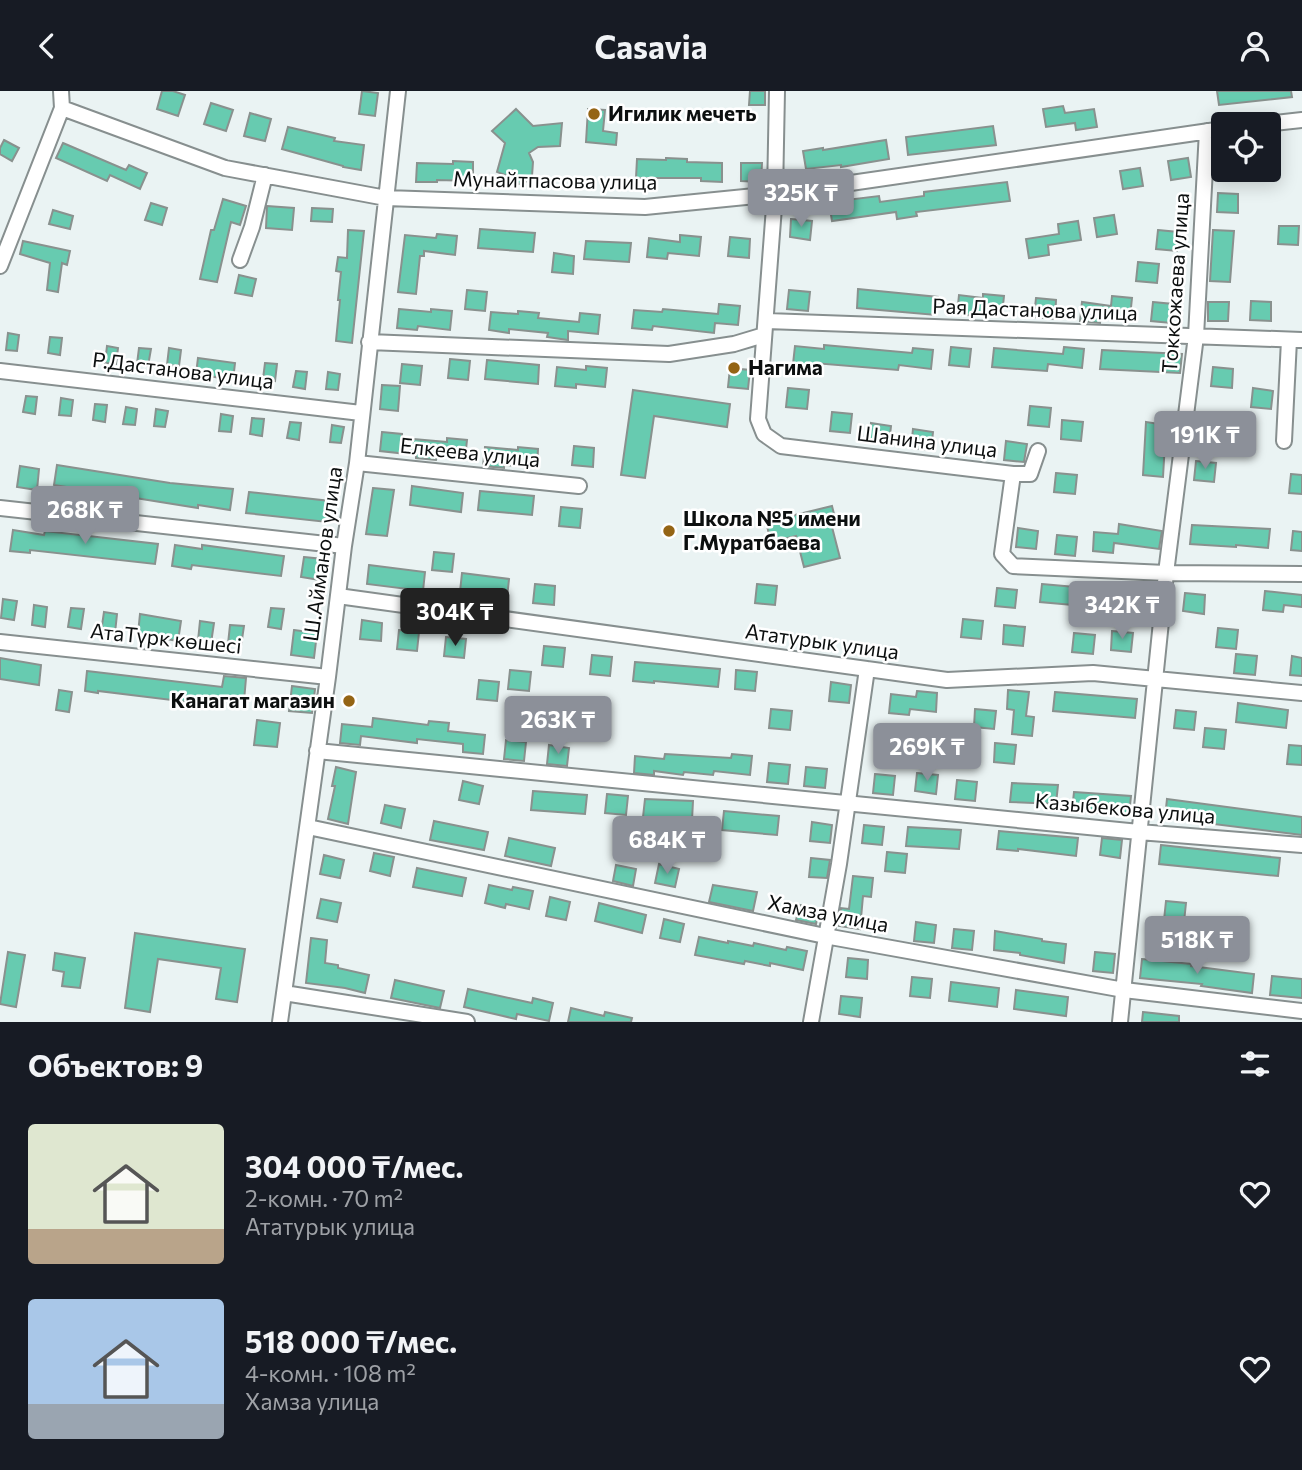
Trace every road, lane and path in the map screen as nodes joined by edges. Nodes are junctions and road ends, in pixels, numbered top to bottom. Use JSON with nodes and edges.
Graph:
{"nodes":[{"id":1,"x":61,"y":91,"type":"edge"},
{"id":2,"x":398,"y":91,"type":"edge"},
{"id":3,"x":777,"y":91,"type":"edge"},
{"id":4,"x":62,"y":108,"type":"junction"},
{"id":5,"x":1302,"y":120,"type":"edge"},
{"id":6,"x":1281,"y":122,"type":"edge"},
{"id":7,"x":1211,"y":130,"type":"edge"},
{"id":8,"x":1206,"y":131,"type":"junction"},
{"id":9,"x":265,"y":176,"type":"junction"},
{"id":10,"x":775,"y":194,"type":"junction"},
{"id":11,"x":386,"y":198,"type":"junction"},
{"id":12,"x":240,"y":260,"type":"dead end"},
{"id":13,"x":0,"y":266,"type":"edge"},
{"id":14,"x":765,"y":328,"type":"junction"},
{"id":15,"x":1196,"y":337,"type":"junction"},
{"id":16,"x":1296,"y":340,"type":"edge"},
{"id":17,"x":369,"y":342,"type":"junction"},
{"id":18,"x":0,"y":371,"type":"edge"},
{"id":19,"x":361,"y":413,"type":"junction"},
{"id":20,"x":1284,"y":440,"type":"dead end"},
{"id":21,"x":1038,"y":451,"type":"dead end"},
{"id":22,"x":357,"y":463,"type":"junction"},
{"id":23,"x":1013,"y":474,"type":"junction"},
{"id":24,"x":579,"y":486,"type":"dead end"},
{"id":25,"x":0,"y":509,"type":"edge"},
{"id":26,"x":344,"y":546,"type":"junction"},
{"id":27,"x":1166,"y":573,"type":"junction"},
{"id":28,"x":1302,"y":574,"type":"edge"},
{"id":29,"x":338,"y":596,"type":"junction"},
{"id":30,"x":0,"y":642,"type":"edge"},
{"id":31,"x":867,"y":669,"type":"junction"},
{"id":32,"x":328,"y":677,"type":"junction"},
{"id":33,"x":1156,"y":679,"type":"junction"},
{"id":34,"x":1302,"y":693,"type":"edge"},
{"id":35,"x":317,"y":751,"type":"junction"},
{"id":36,"x":847,"y":803,"type":"junction"},
{"id":37,"x":308,"y":827,"type":"junction"},
{"id":38,"x":1139,"y":832,"type":"junction"},
{"id":39,"x":1302,"y":845,"type":"edge"},
{"id":40,"x":825,"y":936,"type":"junction"},
{"id":41,"x":1124,"y":990,"type":"junction"},
{"id":42,"x":284,"y":993,"type":"junction"},
{"id":43,"x":1302,"y":1011,"type":"edge"},
{"id":44,"x":280,"y":1022,"type":"edge"},
{"id":45,"x":467,"y":1022,"type":"edge"},
{"id":46,"x":811,"y":1022,"type":"edge"},
{"id":47,"x":1120,"y":1022,"type":"edge"}],
"edges":[{"from":1,"to":4,"type":"street"},
{"from":2,"to":11,"type":"street","name":"Ш.Айманов улица"},
{"from":3,"to":10,"type":"street","name":"Шанина улица"},
{"from":4,"to":9,"type":"street","name":"Мунайтпасова улица"},
{"from":4,"to":13,"type":"street"},
{"from":5,"to":6,"type":"street"},
{"from":7,"to":8,"type":"street","name":"Мунайтпасова улица"},
{"from":8,"to":10,"type":"street","name":"Мунайтпасова улица"},
{"from":8,"to":15,"type":"street","name":"Токкожаева улица"},
{"from":9,"to":11,"type":"street","name":"Мунайтпасова улица"},
{"from":9,"to":12,"type":"street"},
{"from":10,"to":11,"type":"street","name":"Мунайтпасова улица"},
{"from":10,"to":14,"type":"street","name":"Шанина улица"},
{"from":11,"to":17,"type":"street","name":"Ш.Айманов улица"},
{"from":14,"to":15,"type":"street","name":"Рая Дастанова улица"},
{"from":14,"to":17,"type":"street","name":"Рая Дастанова улица"},
{"from":14,"to":23,"type":"street","name":"Шанина улица"},
{"from":15,"to":16,"type":"street","name":"Рая Дастанова улица"},
{"from":15,"to":27,"type":"street","name":"Токкожаева улица"},
{"from":16,"to":20,"type":"street"},
{"from":17,"to":19,"type":"street","name":"Ш.Айманов улица"},
{"from":18,"to":19,"type":"street","name":"Р.Дастанова улица"},
{"from":19,"to":22,"type":"street","name":"Ш.Айманов улица"},
{"from":21,"to":23,"type":"street"},
{"from":22,"to":24,"type":"street","name":"Елкеева улица"},
{"from":22,"to":26,"type":"street","name":"Ш.Айманов улица"},
{"from":23,"to":27,"type":"street","name":"Шанина улица"},
{"from":25,"to":26,"type":"street"},
{"from":26,"to":29,"type":"street","name":"Ш.Айманов улица"},
{"from":27,"to":28,"type":"street","name":"Шанина улица"},
{"from":27,"to":33,"type":"street","name":"Токкожаева улица"},
{"from":29,"to":31,"type":"street","name":"Ататурык улица"},
{"from":29,"to":32,"type":"street","name":"Ш.Айманов улица"},
{"from":30,"to":32,"type":"street","name":"АтаТүрк көшесі"},
{"from":31,"to":33,"type":"street","name":"Ататурык улица"},
{"from":31,"to":36,"type":"street"},
{"from":32,"to":35,"type":"street","name":"Ш.Айманов улица"},
{"from":33,"to":34,"type":"street","name":"Ататурык улица"},
{"from":33,"to":38,"type":"street","name":"Токкожаева улица"},
{"from":35,"to":36,"type":"street","name":"Казыбекова улица"},
{"from":35,"to":37,"type":"street","name":"Ш.Айманов улица"},
{"from":36,"to":38,"type":"street","name":"Казыбекова улица"},
{"from":36,"to":40,"type":"street"},
{"from":37,"to":40,"type":"street","name":"Хамза улица"},
{"from":37,"to":42,"type":"street","name":"Ш.Айманов улица"},
{"from":38,"to":39,"type":"street","name":"Казыбекова улица"},
{"from":38,"to":41,"type":"street","name":"Токкожаева улица"},
{"from":40,"to":41,"type":"street","name":"Хамза улица"},
{"from":40,"to":46,"type":"street"},
{"from":41,"to":43,"type":"street","name":"Хамза улица"},
{"from":41,"to":47,"type":"street","name":"Токкожаева улица"},
{"from":42,"to":44,"type":"street","name":"Ш.Айманов улица"},
{"from":42,"to":45,"type":"street"}]}
